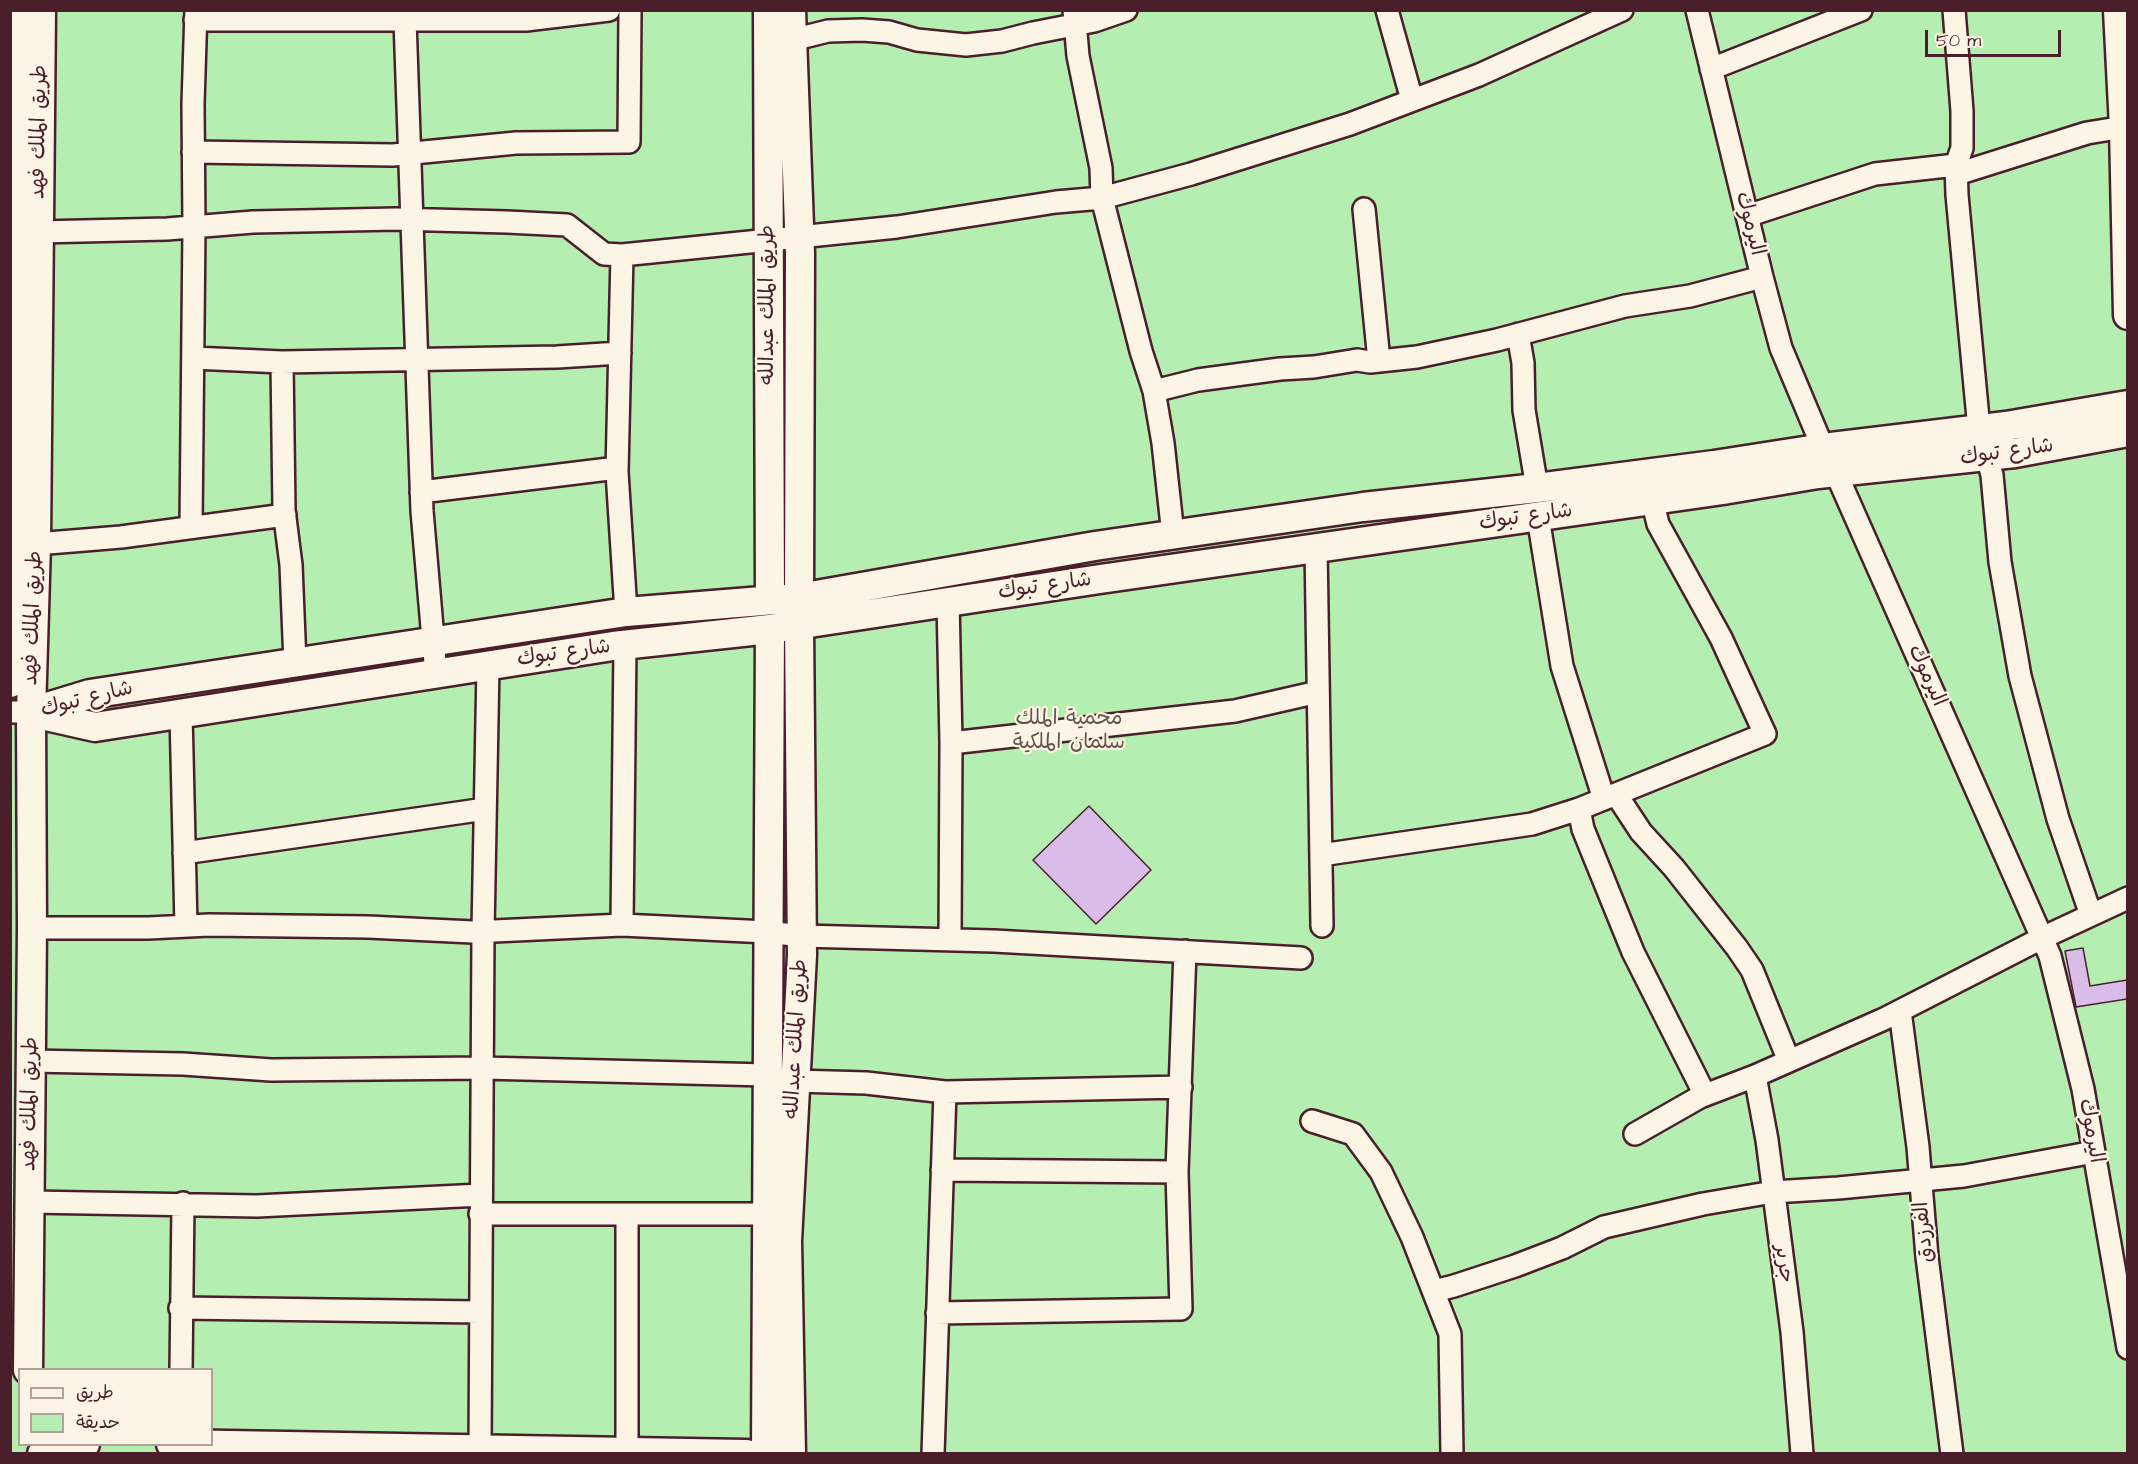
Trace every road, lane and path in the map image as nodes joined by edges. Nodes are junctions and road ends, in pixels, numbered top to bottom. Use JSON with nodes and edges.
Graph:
{"nodes":[{"id":1,"x":17,"y":10,"type":"edge"},
{"id":2,"x":41,"y":10,"type":"edge"},
{"id":3,"x":609,"y":10,"type":"edge"},
{"id":4,"x":630,"y":10,"type":"edge"},
{"id":5,"x":768,"y":10,"type":"edge"},
{"id":6,"x":791,"y":10,"type":"edge"},
{"id":7,"x":1126,"y":10,"type":"edge"},
{"id":8,"x":1387,"y":10,"type":"edge"},
{"id":9,"x":1622,"y":10,"type":"edge"},
{"id":10,"x":1696,"y":10,"type":"edge"},
{"id":11,"x":1861,"y":10,"type":"edge"},
{"id":12,"x":1954,"y":10,"type":"edge"},
{"id":13,"x":2118,"y":10,"type":"edge"},
{"id":14,"x":195,"y":15,"type":"edge"},
{"id":15,"x":1075,"y":18,"type":"edge"},
{"id":16,"x":405,"y":20,"type":"junction"},
{"id":17,"x":792,"y":40,"type":"junction"},
{"id":18,"x":1711,"y":69,"type":"junction"},
{"id":19,"x":1412,"y":100,"type":"junction"},
{"id":20,"x":2124,"y":127,"type":"junction"},
{"id":21,"x":193,"y":153,"type":"junction"},
{"id":22,"x":410,"y":153,"type":"junction"},
{"id":23,"x":1957,"y":169,"type":"junction"},
{"id":24,"x":1102,"y":198,"type":"junction"},
{"id":25,"x":1364,"y":209,"type":"dead end"},
{"id":26,"x":1747,"y":216,"type":"junction"},
{"id":27,"x":411,"y":220,"type":"junction"},
{"id":28,"x":194,"y":227,"type":"junction"},
{"id":29,"x":39,"y":232,"type":"junction"},
{"id":30,"x":799,"y":238,"type":"junction"},
{"id":31,"x":769,"y":240,"type":"junction"},
{"id":32,"x":622,"y":255,"type":"junction"},
{"id":33,"x":1762,"y":277,"type":"junction"},
{"id":34,"x":2127,"y":315,"type":"edge"},
{"id":35,"x":1518,"y":334,"type":"junction"},
{"id":36,"x":620,"y":353,"type":"junction"},
{"id":37,"x":193,"y":358,"type":"junction"},
{"id":38,"x":418,"y":360,"type":"junction"},
{"id":39,"x":1379,"y":361,"type":"junction"},
{"id":40,"x":282,"y":362,"type":"junction"},
{"id":41,"x":1154,"y":391,"type":"junction"},
{"id":42,"x":2127,"y":405,"type":"edge"},
{"id":43,"x":1979,"y":429,"type":"junction"},
{"id":44,"x":2127,"y":432,"type":"edge"},
{"id":45,"x":1822,"y":448,"type":"junction"},
{"id":46,"x":1987,"y":457,"type":"junction"},
{"id":47,"x":617,"y":468,"type":"junction"},
{"id":48,"x":1836,"y":473,"type":"junction"},
{"id":49,"x":1537,"y":488,"type":"junction"},
{"id":50,"x":421,"y":492,"type":"junction"},
{"id":51,"x":1652,"y":499,"type":"junction"},
{"id":52,"x":285,"y":515,"type":"junction"},
{"id":53,"x":1538,"y":517,"type":"junction"},
{"id":54,"x":191,"y":527,"type":"junction"},
{"id":55,"x":1173,"y":535,"type":"junction"},
{"id":56,"x":36,"y":544,"type":"junction"},
{"id":57,"x":1316,"y":547,"type":"junction"},
{"id":58,"x":770,"y":600,"type":"junction"},
{"id":59,"x":948,"y":601,"type":"junction"},
{"id":60,"x":799,"y":611,"type":"junction"},
{"id":61,"x":626,"y":612,"type":"junction"},
{"id":62,"x":770,"y":629,"type":"junction"},
{"id":63,"x":432,"y":641,"type":"junction"},
{"id":64,"x":625,"y":645,"type":"junction"},
{"id":65,"x":295,"y":663,"type":"junction"},
{"id":66,"x":488,"y":665,"type":"junction"},
{"id":67,"x":436,"y":674,"type":"junction"},
{"id":68,"x":10,"y":683,"type":"edge"},
{"id":69,"x":1318,"y":692,"type":"junction"},
{"id":70,"x":21,"y":712,"type":"edge"},
{"id":71,"x":181,"y":713,"type":"junction"},
{"id":72,"x":951,"y":743,"type":"junction"},
{"id":73,"x":1610,"y":796,"type":"junction"},
{"id":74,"x":485,"y":809,"type":"junction"},
{"id":75,"x":1578,"y":809,"type":"junction"},
{"id":76,"x":184,"y":853,"type":"junction"},
{"id":77,"x":1321,"y":855,"type":"junction"},
{"id":78,"x":2127,"y":898,"type":"edge"},
{"id":79,"x":2091,"y":915,"type":"junction"},
{"id":80,"x":622,"y":925,"type":"junction"},
{"id":81,"x":186,"y":926,"type":"junction"},
{"id":82,"x":1322,"y":926,"type":"dead end"},
{"id":83,"x":32,"y":928,"type":"junction"},
{"id":84,"x":483,"y":932,"type":"junction"},
{"id":85,"x":767,"y":932,"type":"junction"},
{"id":86,"x":802,"y":936,"type":"junction"},
{"id":87,"x":2042,"y":938,"type":"junction"},
{"id":88,"x":950,"y":940,"type":"junction"},
{"id":89,"x":1185,"y":951,"type":"junction"},
{"id":90,"x":1301,"y":958,"type":"dead end"},
{"id":91,"x":1900,"y":1011,"type":"junction"},
{"id":92,"x":31,"y":1060,"type":"junction"},
{"id":93,"x":1789,"y":1061,"type":"junction"},
{"id":94,"x":483,"y":1068,"type":"junction"},
{"id":95,"x":767,"y":1075,"type":"junction"},
{"id":96,"x":1755,"y":1076,"type":"junction"},
{"id":97,"x":795,"y":1081,"type":"junction"},
{"id":98,"x":1181,"y":1087,"type":"junction"},
{"id":99,"x":945,"y":1092,"type":"junction"},
{"id":100,"x":1705,"y":1095,"type":"junction"},
{"id":101,"x":1312,"y":1121,"type":"dead end"},
{"id":102,"x":1635,"y":1134,"type":"dead end"},
{"id":103,"x":2094,"y":1152,"type":"junction"},
{"id":104,"x":942,"y":1170,"type":"junction"},
{"id":105,"x":1177,"y":1172,"type":"junction"},
{"id":106,"x":1921,"y":1180,"type":"junction"},
{"id":107,"x":1773,"y":1192,"type":"junction"},
{"id":108,"x":30,"y":1202,"type":"junction"},
{"id":109,"x":183,"y":1203,"type":"junction"},
{"id":110,"x":480,"y":1205,"type":"junction"},
{"id":111,"x":627,"y":1214,"type":"junction"},
{"id":112,"x":766,"y":1214,"type":"junction"},
{"id":113,"x":1434,"y":1291,"type":"junction"},
{"id":114,"x":180,"y":1308,"type":"junction"},
{"id":115,"x":480,"y":1312,"type":"junction"},
{"id":116,"x":937,"y":1313,"type":"junction"},
{"id":117,"x":2127,"y":1348,"type":"edge"},
{"id":118,"x":28,"y":1368,"type":"edge"},
{"id":119,"x":181,"y":1368,"type":"edge"},
{"id":120,"x":213,"y":1445,"type":"edge"},
{"id":121,"x":76,"y":1446,"type":"edge"},
{"id":122,"x":480,"y":1449,"type":"junction"},
{"id":123,"x":627,"y":1452,"type":"junction"},
{"id":124,"x":42,"y":1454,"type":"edge"},
{"id":125,"x":746,"y":1454,"type":"edge"},
{"id":126,"x":766,"y":1454,"type":"edge"},
{"id":127,"x":791,"y":1454,"type":"edge"},
{"id":128,"x":933,"y":1454,"type":"edge"},
{"id":129,"x":1452,"y":1454,"type":"edge"},
{"id":130,"x":1802,"y":1454,"type":"edge"},
{"id":131,"x":1952,"y":1454,"type":"edge"}],
"edges":[{"from":1,"to":68,"type":"main road","name":"طريق الملك فهد"},
{"from":2,"to":29,"type":"main road","name":"طريق الملك فهد"},
{"from":3,"to":16,"type":"street"},
{"from":4,"to":22,"type":"street"},
{"from":5,"to":31,"type":"main road","name":"طريق الملك عبدالله"},
{"from":6,"to":17,"type":"main road","name":"طريق الملك عبدالله"},
{"from":7,"to":15,"type":"street"},
{"from":8,"to":19,"type":"street"},
{"from":9,"to":19,"type":"street"},
{"from":10,"to":18,"type":"street","name":"اليرموك"},
{"from":11,"to":18,"type":"street"},
{"from":12,"to":23,"type":"street"},
{"from":13,"to":20,"type":"main road"},
{"from":14,"to":16,"type":"street"},
{"from":14,"to":21,"type":"street"},
{"from":15,"to":17,"type":"street"},
{"from":15,"to":24,"type":"street"},
{"from":16,"to":22,"type":"street"},
{"from":17,"to":30,"type":"main road","name":"طريق الملك عبدالله"},
{"from":18,"to":26,"type":"street","name":"اليرموك"},
{"from":19,"to":24,"type":"street"},
{"from":20,"to":23,"type":"street"},
{"from":20,"to":34,"type":"main road"},
{"from":21,"to":22,"type":"street"},
{"from":21,"to":28,"type":"street"},
{"from":22,"to":27,"type":"street"},
{"from":23,"to":26,"type":"street"},
{"from":23,"to":43,"type":"street"},
{"from":24,"to":30,"type":"street"},
{"from":24,"to":41,"type":"street"},
{"from":25,"to":39,"type":"street"},
{"from":26,"to":33,"type":"street","name":"اليرموك"},
{"from":27,"to":28,"type":"street"},
{"from":27,"to":32,"type":"street"},
{"from":27,"to":38,"type":"street"},
{"from":28,"to":29,"type":"street"},
{"from":28,"to":37,"type":"street"},
{"from":29,"to":56,"type":"main road","name":"طريق الملك فهد"},
{"from":30,"to":31,"type":"street"},
{"from":30,"to":60,"type":"main road","name":"طريق الملك عبدالله"},
{"from":31,"to":32,"type":"street"},
{"from":31,"to":58,"type":"main road","name":"طريق الملك عبدالله"},
{"from":32,"to":36,"type":"street"},
{"from":33,"to":35,"type":"street"},
{"from":33,"to":45,"type":"street","name":"اليرموك"},
{"from":35,"to":39,"type":"street"},
{"from":35,"to":49,"type":"street"},
{"from":36,"to":38,"type":"street"},
{"from":36,"to":47,"type":"street"},
{"from":37,"to":40,"type":"street"},
{"from":37,"to":54,"type":"street"},
{"from":38,"to":40,"type":"street"},
{"from":38,"to":50,"type":"street"},
{"from":39,"to":41,"type":"street"},
{"from":40,"to":52,"type":"street"},
{"from":41,"to":55,"type":"street"},
{"from":42,"to":43,"type":"main road","name":"شارع تبوك"},
{"from":43,"to":45,"type":"main road","name":"شارع تبوك"},
{"from":44,"to":46,"type":"main road","name":"شارع تبوك"},
{"from":45,"to":48,"type":"street","name":"اليرموك"},
{"from":45,"to":49,"type":"main road","name":"شارع تبوك"},
{"from":46,"to":48,"type":"main road","name":"شارع تبوك"},
{"from":46,"to":79,"type":"street"},
{"from":47,"to":50,"type":"street"},
{"from":47,"to":61,"type":"street"},
{"from":48,"to":51,"type":"main road","name":"شارع تبوك"},
{"from":48,"to":87,"type":"street","name":"اليرموك"},
{"from":49,"to":55,"type":"main road","name":"شارع تبوك"},
{"from":50,"to":63,"type":"street"},
{"from":51,"to":53,"type":"main road","name":"شارع تبوك"},
{"from":51,"to":73,"type":"street"},
{"from":52,"to":54,"type":"street"},
{"from":52,"to":65,"type":"street"},
{"from":53,"to":57,"type":"main road","name":"شارع تبوك"},
{"from":53,"to":73,"type":"street"},
{"from":54,"to":56,"type":"street"},
{"from":55,"to":60,"type":"main road","name":"شارع تبوك"},
{"from":56,"to":70,"type":"main road","name":"طريق الملك فهد"},
{"from":57,"to":59,"type":"main road","name":"شارع تبوك"},
{"from":57,"to":69,"type":"street"},
{"from":58,"to":60,"type":"main road","name":"شارع تبوك"},
{"from":58,"to":61,"type":"main road","name":"شارع تبوك"},
{"from":59,"to":60,"type":"main road","name":"شارع تبوك"},
{"from":59,"to":72,"type":"street"},
{"from":60,"to":62,"type":"main road","name":"شارع تبوك"},
{"from":60,"to":86,"type":"main road","name":"طريق الملك عبدالله"},
{"from":61,"to":63,"type":"main road","name":"شارع تبوك"},
{"from":62,"to":64,"type":"main road","name":"شارع تبوك"},
{"from":62,"to":85,"type":"main road","name":"طريق الملك عبدالله"},
{"from":63,"to":65,"type":"main road","name":"شارع تبوك"},
{"from":63,"to":67,"type":"street"},
{"from":64,"to":66,"type":"main road","name":"شارع تبوك"},
{"from":64,"to":80,"type":"street"},
{"from":65,"to":70,"type":"main road","name":"شارع تبوك"},
{"from":66,"to":67,"type":"main road","name":"شارع تبوك"},
{"from":66,"to":74,"type":"street"},
{"from":67,"to":71,"type":"main road","name":"شارع تبوك"},
{"from":69,"to":72,"type":"street"},
{"from":69,"to":77,"type":"street"},
{"from":70,"to":71,"type":"main road","name":"شارع تبوك"},
{"from":70,"to":83,"type":"main road","name":"طريق الملك فهد"},
{"from":71,"to":76,"type":"street"},
{"from":72,"to":88,"type":"street"},
{"from":73,"to":75,"type":"street"},
{"from":73,"to":93,"type":"street"},
{"from":74,"to":76,"type":"street"},
{"from":74,"to":84,"type":"street"},
{"from":75,"to":77,"type":"street"},
{"from":75,"to":100,"type":"street"},
{"from":76,"to":81,"type":"street"},
{"from":77,"to":82,"type":"street"},
{"from":78,"to":79,"type":"street"},
{"from":79,"to":87,"type":"street"},
{"from":80,"to":84,"type":"street"},
{"from":80,"to":85,"type":"street"},
{"from":81,"to":83,"type":"street"},
{"from":81,"to":84,"type":"street"},
{"from":83,"to":92,"type":"main road","name":"طريق الملك فهد"},
{"from":84,"to":94,"type":"street"},
{"from":85,"to":86,"type":"street"},
{"from":85,"to":95,"type":"main road","name":"طريق الملك عبدالله"},
{"from":86,"to":88,"type":"street"},
{"from":86,"to":97,"type":"main road","name":"طريق الملك عبدالله"},
{"from":87,"to":91,"type":"street"},
{"from":87,"to":103,"type":"street","name":"اليرموك"},
{"from":88,"to":89,"type":"street"},
{"from":89,"to":90,"type":"street"},
{"from":89,"to":98,"type":"street"},
{"from":91,"to":93,"type":"street"},
{"from":91,"to":106,"type":"street","name":"الفرزدق"},
{"from":92,"to":94,"type":"street"},
{"from":92,"to":108,"type":"main road","name":"طريق الملك فهد"},
{"from":93,"to":96,"type":"street"},
{"from":94,"to":95,"type":"street"},
{"from":94,"to":110,"type":"street"},
{"from":95,"to":112,"type":"main road","name":"طريق الملك عبدالله"},
{"from":96,"to":100,"type":"street"},
{"from":96,"to":107,"type":"street","name":"جرير"},
{"from":97,"to":99,"type":"street"},
{"from":97,"to":127,"type":"main road","name":"طريق الملك عبدالله"},
{"from":98,"to":99,"type":"street"},
{"from":98,"to":105,"type":"street"},
{"from":99,"to":104,"type":"street"},
{"from":100,"to":102,"type":"street"},
{"from":101,"to":113,"type":"street"},
{"from":103,"to":106,"type":"street"},
{"from":103,"to":117,"type":"street","name":"اليرموك"},
{"from":104,"to":105,"type":"street"},
{"from":104,"to":116,"type":"street"},
{"from":105,"to":116,"type":"street"},
{"from":106,"to":107,"type":"street"},
{"from":106,"to":131,"type":"street","name":"الفرزدق"},
{"from":107,"to":113,"type":"street"},
{"from":107,"to":130,"type":"street","name":"جرير"},
{"from":108,"to":109,"type":"street"},
{"from":108,"to":118,"type":"main road","name":"طريق الملك فهد"},
{"from":109,"to":110,"type":"street"},
{"from":109,"to":114,"type":"street"},
{"from":110,"to":111,"type":"street"},
{"from":110,"to":115,"type":"street"},
{"from":111,"to":112,"type":"street"},
{"from":111,"to":123,"type":"street"},
{"from":112,"to":126,"type":"main road","name":"طريق الملك عبدالله"},
{"from":113,"to":129,"type":"street"},
{"from":114,"to":115,"type":"street"},
{"from":114,"to":119,"type":"street"},
{"from":115,"to":122,"type":"street"},
{"from":116,"to":128,"type":"street"},
{"from":120,"to":122,"type":"main road"},
{"from":121,"to":124,"type":"main road"},
{"from":122,"to":123,"type":"main road"},
{"from":123,"to":125,"type":"main road"}]}
